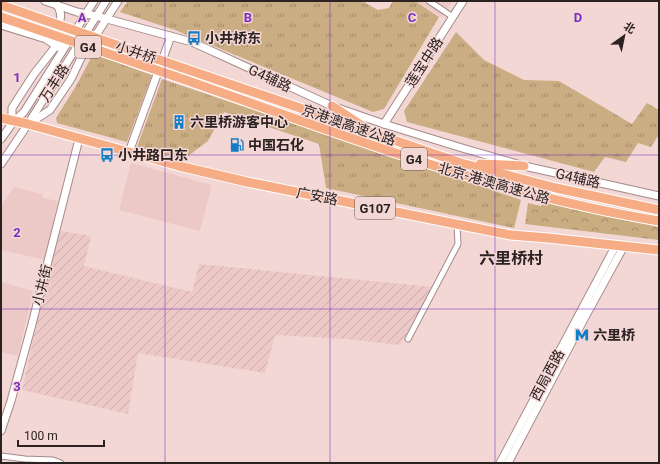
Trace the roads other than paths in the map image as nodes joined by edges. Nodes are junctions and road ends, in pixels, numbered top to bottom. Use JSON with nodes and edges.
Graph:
{"nodes":[{"id":1,"x":45,"y":1,"type":"edge"},
{"id":2,"x":94,"y":1,"type":"edge"},
{"id":3,"x":106,"y":1,"type":"edge"},
{"id":4,"x":118,"y":1,"type":"edge"},
{"id":5,"x":429,"y":1,"type":"edge"},
{"id":6,"x":463,"y":1,"type":"edge"},
{"id":7,"x":1,"y":5,"type":"edge"},
{"id":8,"x":57,"y":5,"type":"junction"},
{"id":9,"x":86,"y":14,"type":"junction"},
{"id":10,"x":96,"y":16,"type":"junction"},
{"id":11,"x":453,"y":17,"type":"junction"},
{"id":12,"x":1,"y":18,"type":"edge"},
{"id":13,"x":106,"y":18,"type":"junction"},
{"id":14,"x":1,"y":25,"type":"edge"},
{"id":15,"x":170,"y":36,"type":"junction"},
{"id":16,"x":46,"y":39,"type":"junction"},
{"id":17,"x":68,"y":42,"type":"junction"},
{"id":18,"x":56,"y":46,"type":"junction"},
{"id":19,"x":64,"y":50,"type":"junction"},
{"id":20,"x":180,"y":67,"type":"joint"},
{"id":21,"x":174,"y":76,"type":"joint"},
{"id":22,"x":332,"y":106,"type":"junction"},
{"id":23,"x":1,"y":118,"type":"edge"},
{"id":24,"x":14,"y":121,"type":"junction"},
{"id":25,"x":28,"y":124,"type":"junction"},
{"id":26,"x":384,"y":124,"type":"junction"},
{"id":27,"x":377,"y":135,"type":"junction"},
{"id":28,"x":1,"y":139,"type":"edge"},
{"id":29,"x":79,"y":139,"type":"junction"},
{"id":30,"x":1,"y":150,"type":"edge"},
{"id":31,"x":129,"y":152,"type":"junction"},
{"id":32,"x":3,"y":161,"type":"edge"},
{"id":33,"x":461,"y":163,"type":"junction"},
{"id":34,"x":524,"y":166,"type":"junction"},
{"id":35,"x":659,"y":189,"type":"edge"},
{"id":36,"x":657,"y":196,"type":"edge"},
{"id":37,"x":659,"y":210,"type":"edge"},
{"id":38,"x":659,"y":222,"type":"edge"},
{"id":39,"x":457,"y":224,"type":"junction"},
{"id":40,"x":620,"y":246,"type":"junction"},
{"id":41,"x":659,"y":250,"type":"edge"},
{"id":42,"x":408,"y":339,"type":"dead end"},
{"id":43,"x":1,"y":431,"type":"edge"},
{"id":44,"x":1,"y":456,"type":"edge"},
{"id":45,"x":61,"y":463,"type":"edge"},
{"id":46,"x":500,"y":463,"type":"edge"},
{"id":47,"x":508,"y":463,"type":"edge"}],
"edges":[{"from":1,"to":8,"type":"street","name":"G4辅路"},
{"from":2,"to":9,"type":"street","name":"万丰路"},
{"from":3,"to":10,"type":"street","name":"万丰路"},
{"from":4,"to":13,"type":"street"},
{"from":5,"to":11,"type":"street"},
{"from":6,"to":11,"type":"street","name":"莲宝中路"},
{"from":7,"to":20,"type":"highway","name":"小井桥","number":"G4","bridge":true},
{"from":8,"to":9,"type":"street","name":"G4辅路"},
{"from":8,"to":16,"type":"street"},
{"from":9,"to":10,"type":"street","name":"G4辅路"},
{"from":9,"to":17,"type":"street","name":"万丰路"},
{"from":10,"to":13,"type":"street","name":"G4辅路"},
{"from":10,"to":25,"type":"street","name":"万丰路"},
{"from":11,"to":26,"type":"street","name":"莲宝中路"},
{"from":12,"to":21,"type":"highway","name":"小井桥","number":"G4","bridge":true},
{"from":13,"to":15,"type":"street","name":"G4辅路"},
{"from":13,"to":25,"type":"street"},
{"from":14,"to":16,"type":"street"},
{"from":15,"to":22,"type":"street","name":"G4辅路"},
{"from":15,"to":31,"type":"street"},
{"from":16,"to":18,"type":"street"},
{"from":17,"to":18,"type":"street"},
{"from":17,"to":19,"type":"street","name":"万丰路"},
{"from":18,"to":19,"type":"street"},
{"from":18,"to":24,"type":"street"},
{"from":19,"to":24,"type":"street","name":"万丰路"},
{"from":20,"to":27,"type":"highway","name":"京港澳高速公路","number":"G4"},
{"from":21,"to":38,"type":"highway","name":"北京-港澳高速公路","number":"G4"},
{"from":22,"to":26,"type":"street","name":"G4辅路"},
{"from":22,"to":27,"type":"highway"},
{"from":23,"to":24,"type":"highway","number":"G107"},
{"from":24,"to":25,"type":"highway","number":"G107"},
{"from":24,"to":28,"type":"street","name":"万丰路"},
{"from":25,"to":29,"type":"highway","name":"广安路","number":"G107"},
{"from":25,"to":32,"type":"street","name":"万丰路"},
{"from":26,"to":34,"type":"street","name":"G4辅路"},
{"from":27,"to":33,"type":"highway","name":"京港澳高速公路","number":"G4"},
{"from":29,"to":31,"type":"highway","name":"广安路","number":"G107"},
{"from":29,"to":43,"type":"street","name":"小井街"},
{"from":30,"to":32,"type":"street"},
{"from":31,"to":39,"type":"highway","name":"广安路","number":"G107"},
{"from":33,"to":34,"type":"highway"},
{"from":33,"to":37,"type":"highway","name":"京港澳高速公路","number":"G4"},
{"from":34,"to":36,"type":"street","name":"G4辅路"},
{"from":35,"to":36,"type":"street"},
{"from":39,"to":40,"type":"highway","name":"广安路","number":"G107"},
{"from":39,"to":42,"type":"street"},
{"from":40,"to":41,"type":"highway","name":"广安路","number":"G107"},
{"from":40,"to":46,"type":"street","name":"西局西路"},
{"from":40,"to":47,"type":"street","name":"西局西路"},
{"from":44,"to":45,"type":"street"}]}
